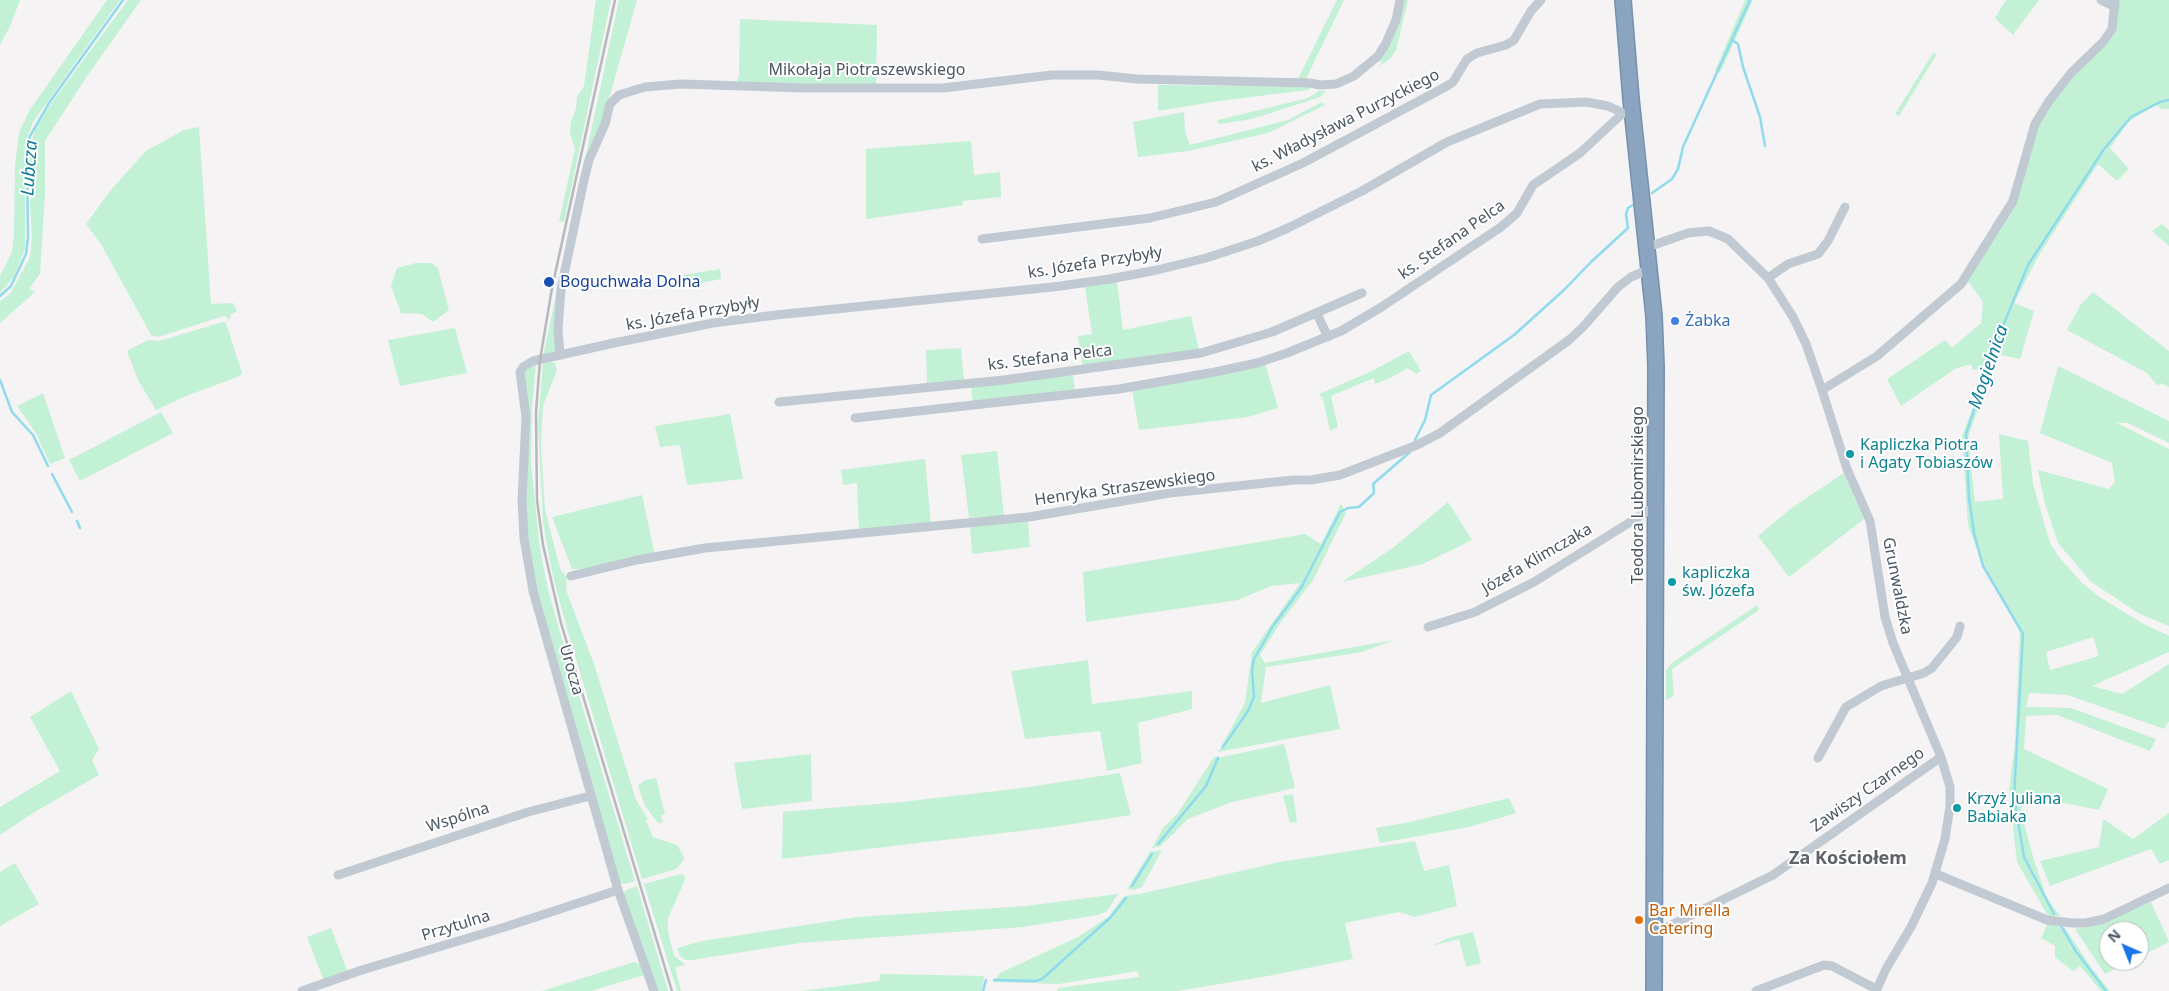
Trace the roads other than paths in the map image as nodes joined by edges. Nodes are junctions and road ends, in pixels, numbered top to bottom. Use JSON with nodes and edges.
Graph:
{"nodes":[{"id":1,"x":1400,"y":0,"type":"edge"},
{"id":2,"x":1541,"y":0,"type":"edge"},
{"id":3,"x":1623,"y":0,"type":"edge"},
{"id":4,"x":2101,"y":0,"type":"edge"},
{"id":5,"x":2115,"y":3,"type":"edge"},
{"id":6,"x":1628,"y":112,"type":"junction"},
{"id":7,"x":1845,"y":207,"type":"dead end"},
{"id":8,"x":982,"y":239,"type":"dead end"},
{"id":9,"x":1648,"y":247,"type":"junction"},
{"id":10,"x":1650,"y":269,"type":"junction"},
{"id":11,"x":1768,"y":278,"type":"junction"},
{"id":12,"x":1362,"y":293,"type":"dead end"},
{"id":13,"x":1317,"y":314,"type":"junction"},
{"id":14,"x":1328,"y":337,"type":"junction"},
{"id":15,"x":560,"y":355,"type":"junction"},
{"id":16,"x":540,"y":360,"type":"joint"},
{"id":17,"x":1822,"y":390,"type":"junction"},
{"id":18,"x":779,"y":402,"type":"dead end"},
{"id":19,"x":855,"y":418,"type":"dead end"},
{"id":20,"x":1656,"y":506,"type":"junction"},
{"id":21,"x":571,"y":576,"type":"dead end"},
{"id":22,"x":1960,"y":626,"type":"dead end"},
{"id":23,"x":1428,"y":627,"type":"dead end"},
{"id":24,"x":1908,"y":678,"type":"junction"},
{"id":25,"x":1941,"y":757,"type":"junction"},
{"id":26,"x":1818,"y":758,"type":"dead end"},
{"id":27,"x":590,"y":796,"type":"junction"},
{"id":28,"x":1936,"y":874,"type":"junction"},
{"id":29,"x":338,"y":875,"type":"dead end"},
{"id":30,"x":2169,"y":888,"type":"edge"},
{"id":31,"x":618,"y":890,"type":"junction"},
{"id":32,"x":1656,"y":933,"type":"junction"},
{"id":33,"x":1876,"y":990,"type":"edge"},
{"id":34,"x":302,"y":991,"type":"edge"},
{"id":35,"x":654,"y":991,"type":"edge"},
{"id":36,"x":1654,"y":991,"type":"edge"},
{"id":37,"x":1756,"y":991,"type":"edge"}],
"edges":[{"from":1,"to":15,"type":"street","name":"Mikołaja Piotraszewskiego"},
{"from":2,"to":8,"type":"street","name":"ks. Władysława Purzyckiego"},
{"from":3,"to":6,"type":"highway","name":"Teodora Lubomirskiego"},
{"from":4,"to":5,"type":"street"},
{"from":5,"to":17,"type":"street"},
{"from":6,"to":9,"type":"highway","name":"Teodora Lubomirskiego"},
{"from":6,"to":14,"type":"street","name":"ks. Stefana Pelca"},
{"from":6,"to":15,"type":"street","name":"ks. Józefa Przybyły"},
{"from":7,"to":11,"type":"street"},
{"from":9,"to":10,"type":"highway","name":"Teodora Lubomirskiego"},
{"from":9,"to":11,"type":"street","name":"Grunwaldzka"},
{"from":10,"to":20,"type":"highway","name":"Teodora Lubomirskiego"},
{"from":10,"to":21,"type":"street","name":"Henryka Straszewskiego"},
{"from":11,"to":17,"type":"street","name":"Grunwaldzka"},
{"from":12,"to":13,"type":"street","name":"ks. Stefana Pelca"},
{"from":13,"to":14,"type":"street"},
{"from":13,"to":18,"type":"street","name":"ks. Stefana Pelca"},
{"from":14,"to":19,"type":"street","name":"ks. Stefana Pelca"},
{"from":15,"to":16,"type":"street","name":"ks. Józefa Przybyły"},
{"from":16,"to":27,"type":"street","name":"Urocza"},
{"from":17,"to":24,"type":"street","name":"Grunwaldzka"},
{"from":20,"to":23,"type":"street","name":"Józefa Klimczaka"},
{"from":20,"to":32,"type":"highway","name":"Teodora Lubomirskiego"},
{"from":22,"to":24,"type":"street"},
{"from":24,"to":25,"type":"street","name":"Grunwaldzka"},
{"from":24,"to":26,"type":"street"},
{"from":25,"to":28,"type":"street","name":"Grunwaldzka"},
{"from":25,"to":32,"type":"street","name":"Zawiszy Czarnego"},
{"from":27,"to":29,"type":"street","name":"Wspólna"},
{"from":27,"to":31,"type":"street","name":"Urocza"},
{"from":28,"to":30,"type":"street"},
{"from":28,"to":33,"type":"street","name":"Grunwaldzka"},
{"from":31,"to":34,"type":"street","name":"Przytulna"},
{"from":31,"to":35,"type":"street","name":"Urocza"},
{"from":32,"to":36,"type":"highway","name":"Teodora Lubomirskiego"},
{"from":33,"to":37,"type":"street"}]}
